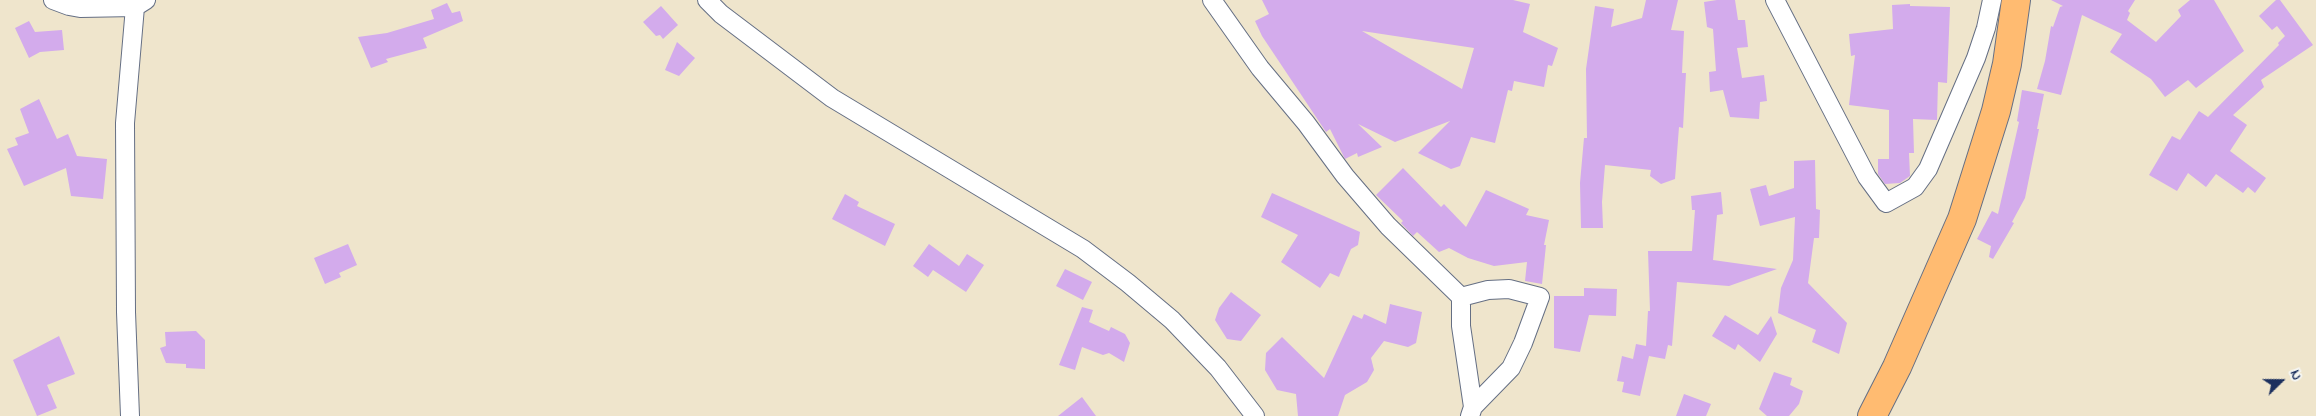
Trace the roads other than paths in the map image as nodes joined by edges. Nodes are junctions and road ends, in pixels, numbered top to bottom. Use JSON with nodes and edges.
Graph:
{"nodes":[{"id":1,"x":53,"y":0,"type":"edge"},
{"id":2,"x":707,"y":0,"type":"edge"},
{"id":3,"x":1212,"y":0,"type":"edge"},
{"id":4,"x":1775,"y":0,"type":"edge"},
{"id":5,"x":1992,"y":0,"type":"edge"},
{"id":6,"x":2016,"y":0,"type":"edge"},
{"id":7,"x":140,"y":3,"type":"edge"},
{"id":8,"x":1461,"y":297,"type":"junction"},
{"id":9,"x":1471,"y":412,"type":"edge"},
{"id":10,"x":130,"y":416,"type":"edge"},
{"id":11,"x":1255,"y":416,"type":"edge"},
{"id":12,"x":1872,"y":416,"type":"edge"}],
"edges":[{"from":1,"to":7,"type":"street"},
{"from":2,"to":11,"type":"street"},
{"from":3,"to":8,"type":"street"},
{"from":4,"to":5,"type":"street"},
{"from":6,"to":12,"type":"highway"},
{"from":7,"to":10,"type":"street"},
{"from":8,"to":9,"type":"street"},
{"from":8,"to":9,"type":"street"}]}
